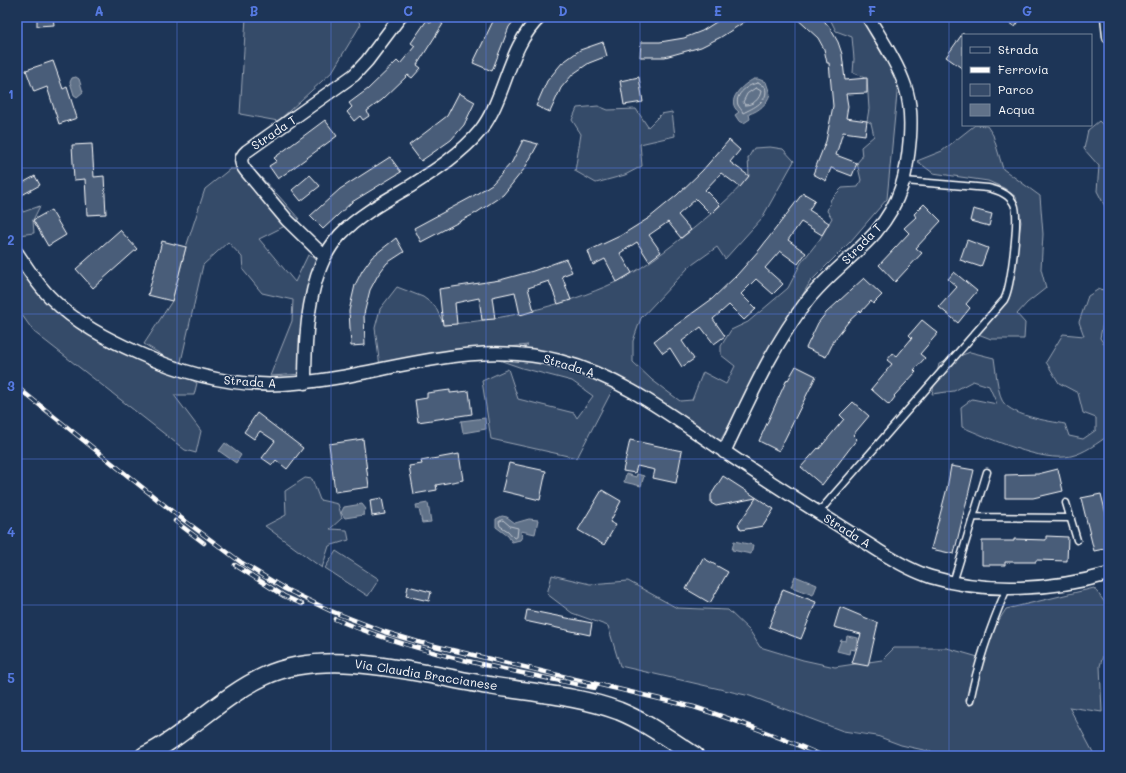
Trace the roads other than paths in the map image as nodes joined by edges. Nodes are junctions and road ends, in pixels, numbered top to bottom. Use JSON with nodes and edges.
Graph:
{"nodes":[{"id":1,"x":400,"y":17,"type":"edge"},
{"id":2,"x":540,"y":17,"type":"edge"},
{"id":3,"x":868,"y":17,"type":"edge"},
{"id":4,"x":1108,"y":17,"type":"edge"},
{"id":5,"x":1109,"y":37,"type":"edge"},
{"id":6,"x":905,"y":181,"type":"junction"},
{"id":7,"x":17,"y":253,"type":"edge"},
{"id":8,"x":325,"y":257,"type":"junction"},
{"id":9,"x":305,"y":382,"type":"junction"},
{"id":10,"x":724,"y":452,"type":"junction"},
{"id":11,"x":987,"y":472,"type":"dead end"},
{"id":12,"x":1066,"y":504,"type":"dead end"},
{"id":13,"x":818,"y":512,"type":"junction"},
{"id":14,"x":973,"y":516,"type":"junction"},
{"id":15,"x":1071,"y":518,"type":"junction"},
{"id":16,"x":1077,"y":540,"type":"dead end"},
{"id":17,"x":1109,"y":574,"type":"edge"},
{"id":18,"x":952,"y":583,"type":"junction"},
{"id":19,"x":1006,"y":588,"type":"junction"},
{"id":20,"x":970,"y":701,"type":"dead end"},
{"id":21,"x":144,"y":756,"type":"edge"},
{"id":22,"x":695,"y":756,"type":"edge"}],
"edges":[{"from":1,"to":8,"type":"street","name":"Strada T"},
{"from":2,"to":8,"type":"street"},
{"from":3,"to":6,"type":"street","name":"Strada T"},
{"from":4,"to":5,"type":"street"},
{"from":6,"to":10,"type":"street","name":"Strada T"},
{"from":6,"to":13,"type":"lane"},
{"from":7,"to":9,"type":"street","name":"Strada A"},
{"from":8,"to":9,"type":"street"},
{"from":9,"to":10,"type":"street","name":"Strada A"},
{"from":10,"to":13,"type":"street","name":"Strada A"},
{"from":11,"to":14,"type":"lane"},
{"from":12,"to":15,"type":"lane"},
{"from":13,"to":18,"type":"street","name":"Strada A"},
{"from":14,"to":15,"type":"lane"},
{"from":14,"to":18,"type":"lane"},
{"from":15,"to":16,"type":"lane"},
{"from":17,"to":19,"type":"street","name":"Strada A"},
{"from":18,"to":19,"type":"street","name":"Strada A"},
{"from":19,"to":20,"type":"lane"},
{"from":21,"to":22,"type":"main road","name":"Via Claudia Braccianese"}]}
